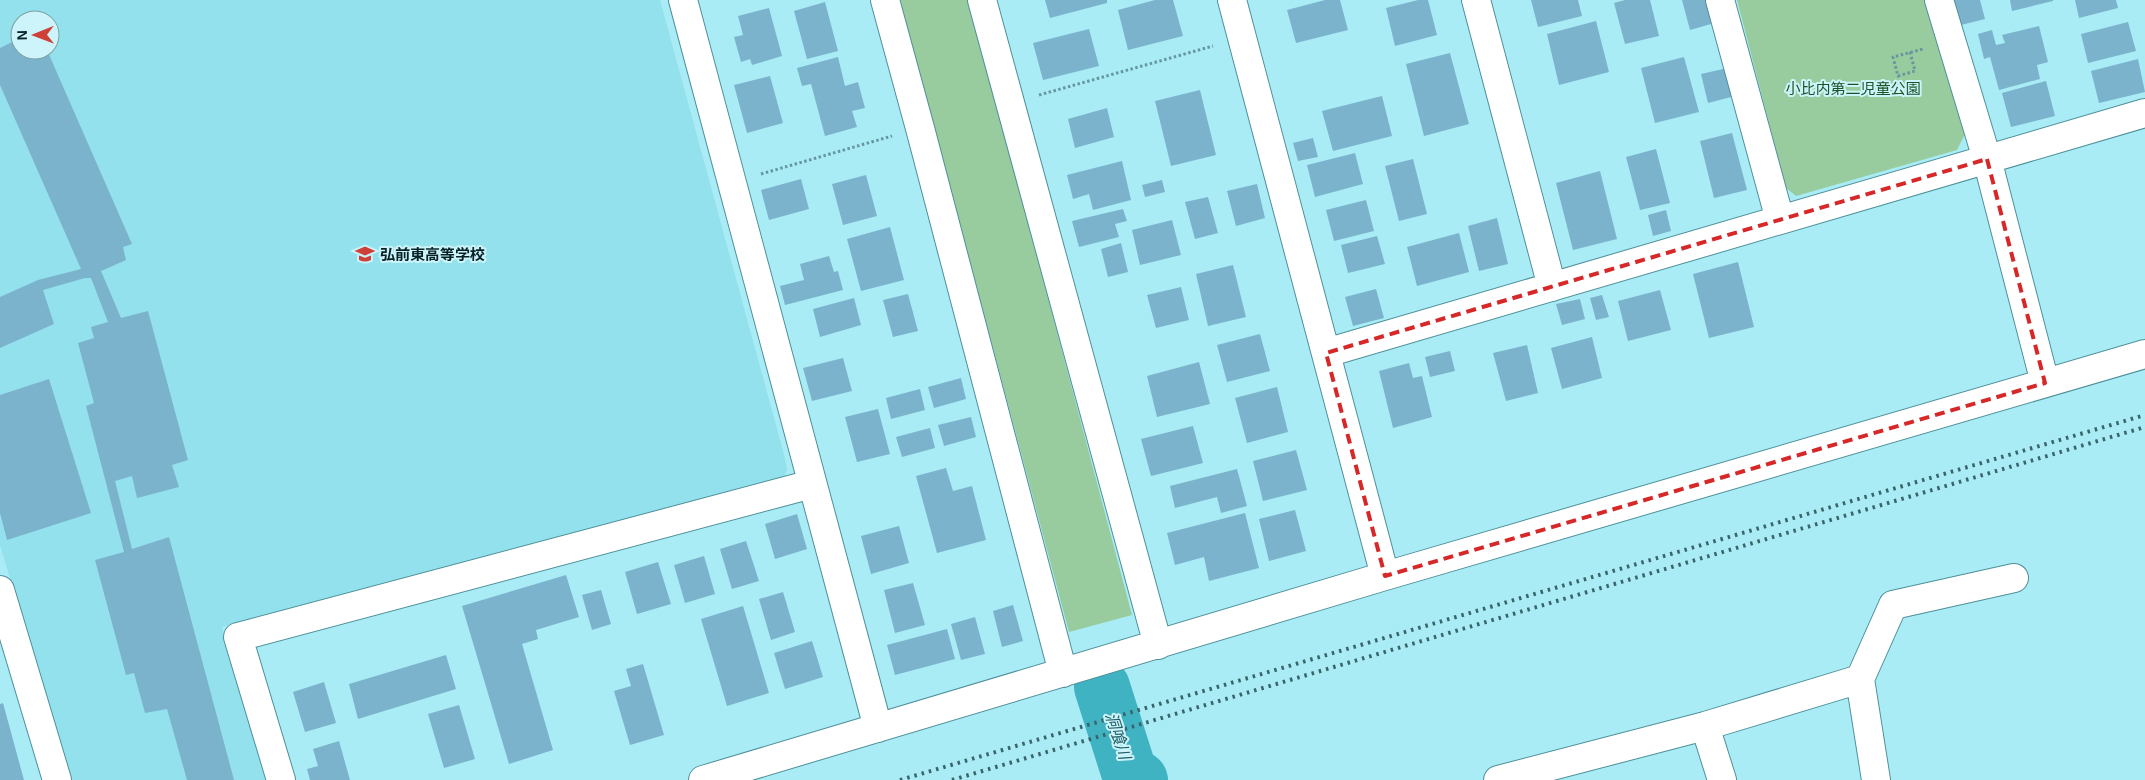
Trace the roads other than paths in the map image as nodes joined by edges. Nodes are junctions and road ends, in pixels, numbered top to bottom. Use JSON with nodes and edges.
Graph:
{"nodes":[{"id":1,"x":682,"y":0,"type":"edge"},
{"id":2,"x":884,"y":0,"type":"edge"},
{"id":3,"x":982,"y":0,"type":"edge"},
{"id":4,"x":1232,"y":0,"type":"edge"},
{"id":5,"x":1476,"y":0,"type":"edge"},
{"id":6,"x":1720,"y":0,"type":"edge"},
{"id":7,"x":1939,"y":0,"type":"edge"},
{"id":8,"x":2145,"y":113,"type":"edge"},
{"id":9,"x":1987,"y":159,"type":"junction"},
{"id":10,"x":1780,"y":220,"type":"junction"},
{"id":11,"x":1552,"y":287,"type":"junction"},
{"id":12,"x":1326,"y":354,"type":"junction"},
{"id":13,"x":2145,"y":354,"type":"edge"},
{"id":14,"x":2045,"y":383,"type":"junction"},
{"id":15,"x":812,"y":484,"type":"junction"},
{"id":16,"x":1386,"y":576,"type":"junction"},
{"id":17,"x":2014,"y":578,"type":"dead end"},
{"id":18,"x":0,"y":590,"type":"edge"},
{"id":19,"x":1158,"y":645,"type":"junction"},
{"id":20,"x":1063,"y":673,"type":"junction"},
{"id":21,"x":1860,"y":679,"type":"junction"},
{"id":22,"x":1705,"y":726,"type":"junction"},
{"id":23,"x":878,"y":728,"type":"junction"},
{"id":24,"x":1516,"y":778,"type":"edge"},
{"id":25,"x":57,"y":780,"type":"edge"},
{"id":26,"x":281,"y":780,"type":"edge"},
{"id":27,"x":703,"y":780,"type":"edge"},
{"id":28,"x":1722,"y":780,"type":"edge"},
{"id":29,"x":1876,"y":780,"type":"edge"}],
"edges":[{"from":1,"to":15,"type":"street"},
{"from":2,"to":20,"type":"street"},
{"from":3,"to":19,"type":"street"},
{"from":4,"to":12,"type":"street"},
{"from":5,"to":11,"type":"street"},
{"from":6,"to":10,"type":"street"},
{"from":7,"to":9,"type":"street"},
{"from":8,"to":9,"type":"street"},
{"from":9,"to":10,"type":"street"},
{"from":9,"to":14,"type":"street"},
{"from":10,"to":11,"type":"street"},
{"from":11,"to":12,"type":"street"},
{"from":12,"to":16,"type":"street"},
{"from":13,"to":14,"type":"street"},
{"from":14,"to":16,"type":"street"},
{"from":15,"to":23,"type":"street"},
{"from":15,"to":26,"type":"street"},
{"from":16,"to":19,"type":"street"},
{"from":17,"to":21,"type":"street"},
{"from":18,"to":25,"type":"street"},
{"from":19,"to":20,"type":"street"},
{"from":20,"to":23,"type":"street"},
{"from":21,"to":22,"type":"street"},
{"from":21,"to":29,"type":"street"},
{"from":22,"to":24,"type":"street"},
{"from":22,"to":28,"type":"street"},
{"from":23,"to":27,"type":"street"}]}
